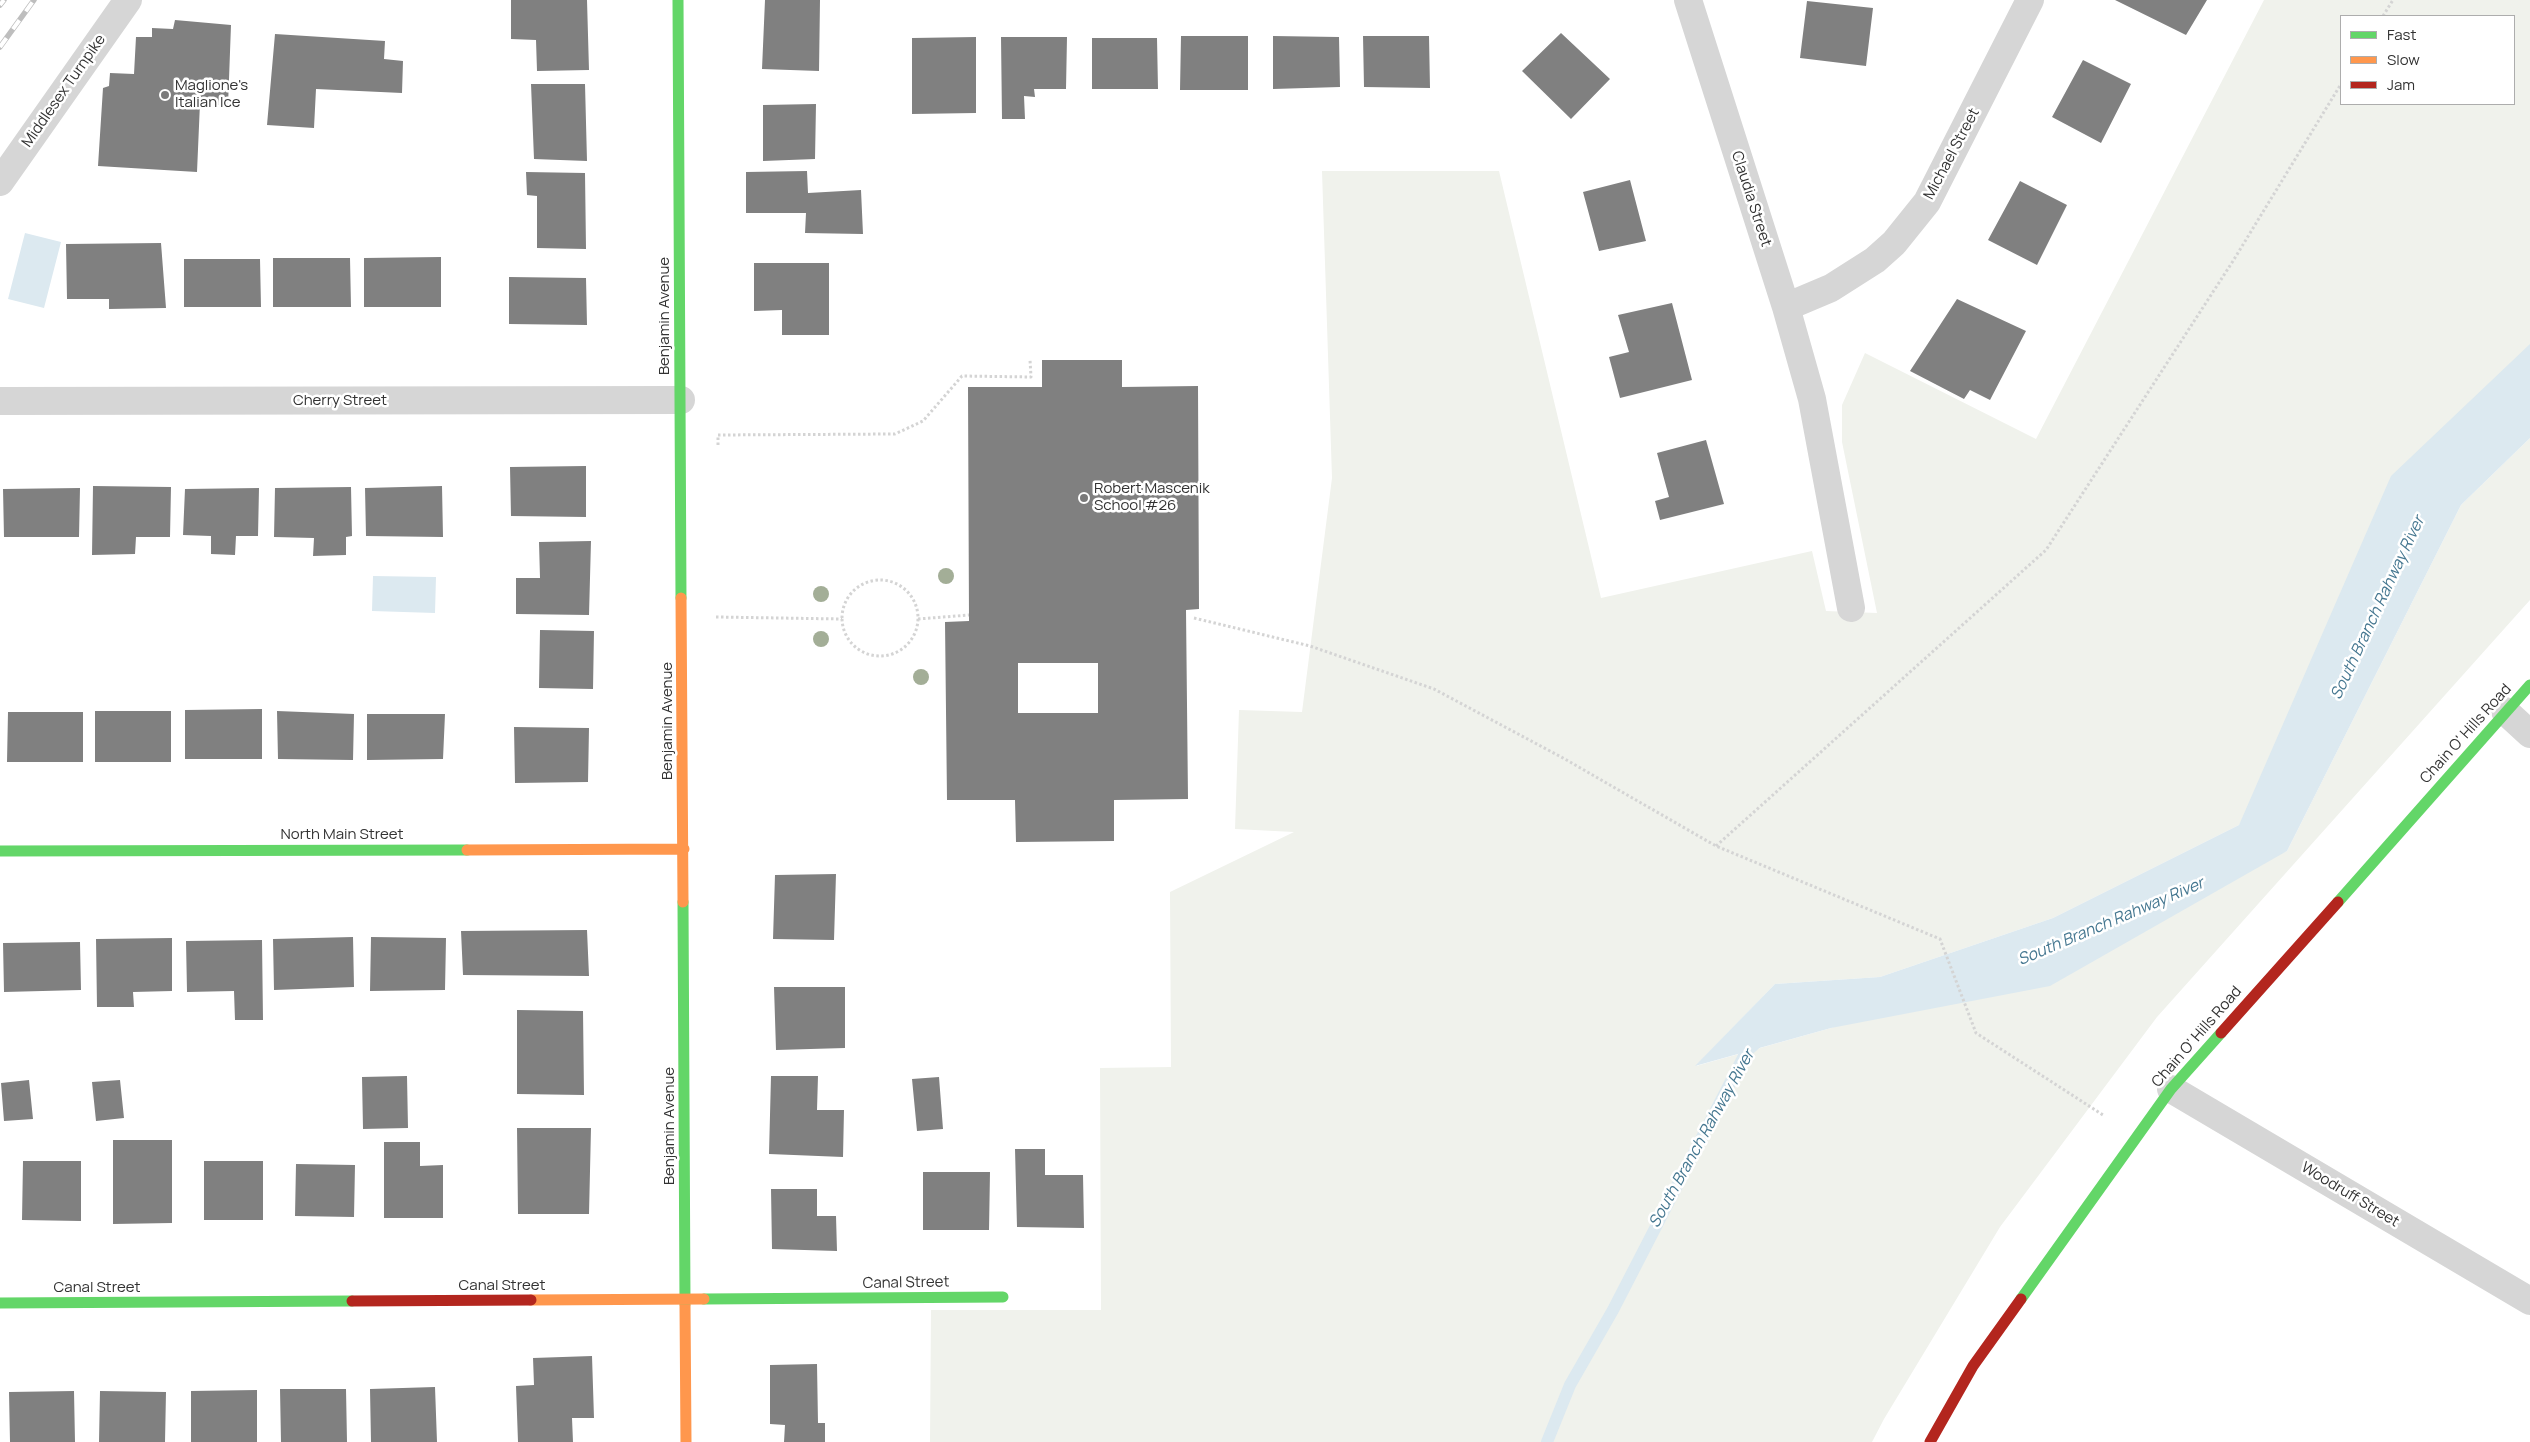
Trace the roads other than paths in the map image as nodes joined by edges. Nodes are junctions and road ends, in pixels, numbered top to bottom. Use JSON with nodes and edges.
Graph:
{"nodes":[{"id":1,"x":128,"y":0,"type":"edge"},
{"id":2,"x":678,"y":0,"type":"edge"},
{"id":3,"x":1688,"y":0,"type":"edge"},
{"id":4,"x":2030,"y":0,"type":"edge"},
{"id":5,"x":0,"y":182,"type":"edge"},
{"id":6,"x":1786,"y":307,"type":"junction"},
{"id":7,"x":681,"y":400,"type":"junction"},
{"id":8,"x":0,"y":402,"type":"edge"},
{"id":9,"x":1851,"y":608,"type":"dead end"},
{"id":10,"x":2530,"y":685,"type":"edge"},
{"id":11,"x":2506,"y":711,"type":"junction"},
{"id":12,"x":2530,"y":734,"type":"edge"},
{"id":13,"x":684,"y":849,"type":"junction"},
{"id":14,"x":0,"y":851,"type":"edge"},
{"id":15,"x":2170,"y":1088,"type":"junction"},
{"id":16,"x":1003,"y":1297,"type":"dead end"},
{"id":17,"x":686,"y":1300,"type":"junction"},
{"id":18,"x":2530,"y":1301,"type":"edge"},
{"id":19,"x":0,"y":1303,"type":"edge"},
{"id":20,"x":686,"y":1442,"type":"edge"},
{"id":21,"x":1930,"y":1442,"type":"edge"}],
"edges":[{"from":1,"to":5,"type":"street","name":"Middlesex Turnpike"},
{"from":2,"to":7,"type":"street","name":"Benjamin Avenue"},
{"from":3,"to":6,"type":"street","name":"Claudia Street"},
{"from":4,"to":6,"type":"street","name":"Michael Street"},
{"from":6,"to":9,"type":"street","name":"Claudia Street"},
{"from":7,"to":8,"type":"street","name":"Cherry Street"},
{"from":7,"to":13,"type":"street","name":"Benjamin Avenue"},
{"from":10,"to":11,"type":"street","name":"Chain O' Hills Road"},
{"from":11,"to":12,"type":"street"},
{"from":11,"to":15,"type":"street","name":"Chain O' Hills Road"},
{"from":13,"to":14,"type":"street","name":"North Main Street"},
{"from":13,"to":17,"type":"street","name":"Benjamin Avenue"},
{"from":15,"to":18,"type":"street","name":"Woodruff Street"},
{"from":15,"to":21,"type":"street","name":"Chain O' Hills Road"},
{"from":16,"to":17,"type":"street","name":"Canal Street"},
{"from":17,"to":19,"type":"street","name":"Canal Street"},
{"from":17,"to":20,"type":"street","name":"Benjamin Avenue"}]}
